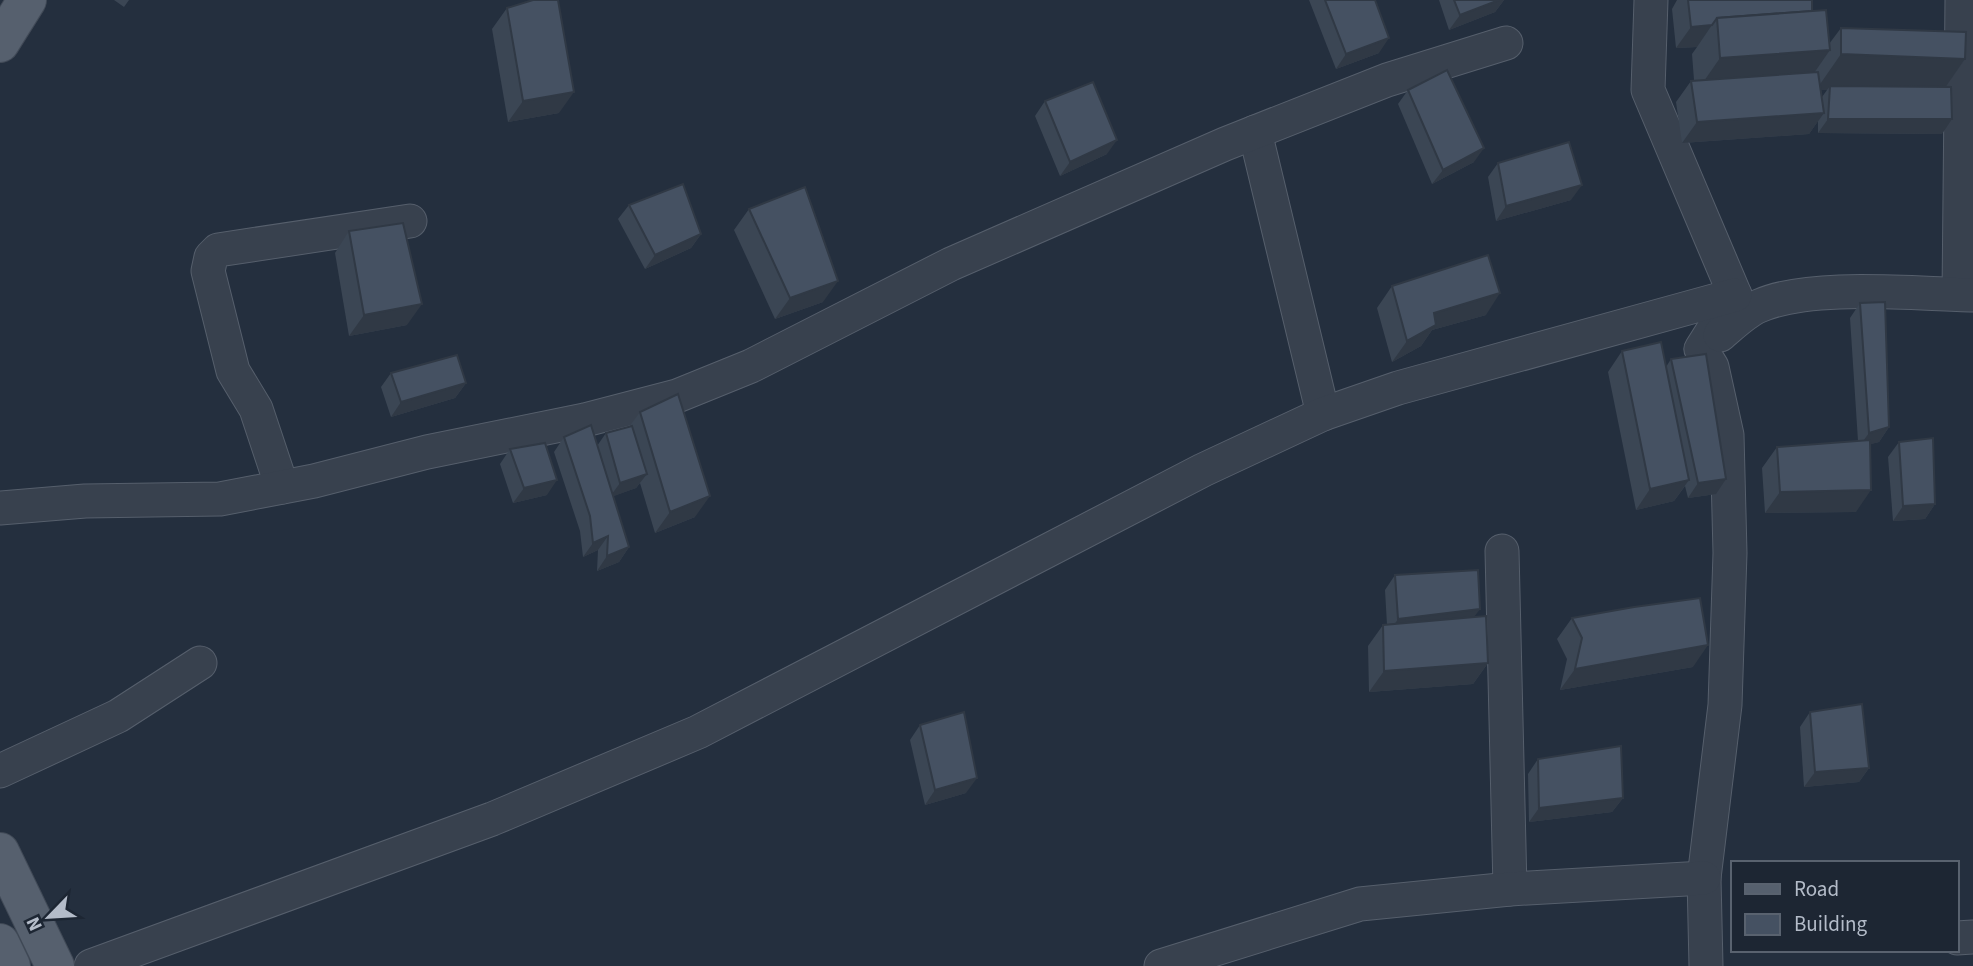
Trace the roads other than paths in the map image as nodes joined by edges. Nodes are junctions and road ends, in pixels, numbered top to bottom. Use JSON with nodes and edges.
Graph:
{"nodes":[{"id":1,"x":27,"y":0,"type":"edge"},
{"id":2,"x":1651,"y":0,"type":"edge"},
{"id":3,"x":1962,"y":0,"type":"edge"},
{"id":4,"x":0,"y":43,"type":"edge"},
{"id":5,"x":1506,"y":43,"type":"dead end"},
{"id":6,"x":1255,"y":132,"type":"junction"},
{"id":7,"x":411,"y":221,"type":"dead end"},
{"id":8,"x":1735,"y":295,"type":"junction"},
{"id":9,"x":1966,"y":295,"type":"edge"},
{"id":10,"x":1701,"y":349,"type":"junction"},
{"id":11,"x":1324,"y":414,"type":"junction"},
{"id":12,"x":282,"y":487,"type":"junction"},
{"id":13,"x":0,"y":509,"type":"edge"},
{"id":14,"x":1502,"y":551,"type":"dead end"},
{"id":15,"x":200,"y":663,"type":"dead end"},
{"id":16,"x":0,"y":771,"type":"edge"},
{"id":17,"x":0,"y":852,"type":"edge"},
{"id":18,"x":1704,"y":878,"type":"junction"},
{"id":19,"x":1510,"y":889,"type":"junction"},
{"id":20,"x":0,"y":943,"type":"edge"},
{"id":21,"x":1715,"y":955,"type":"edge"},
{"id":22,"x":11,"y":966,"type":"edge"},
{"id":23,"x":55,"y":966,"type":"edge"},
{"id":24,"x":91,"y":966,"type":"edge"},
{"id":25,"x":1161,"y":966,"type":"edge"}],
"edges":[{"from":1,"to":4,"type":"main road"},
{"from":2,"to":8,"type":"street"},
{"from":3,"to":9,"type":"street"},
{"from":5,"to":6,"type":"street"},
{"from":6,"to":11,"type":"street"},
{"from":6,"to":12,"type":"street"},
{"from":7,"to":12,"type":"street"},
{"from":8,"to":10,"type":"street"},
{"from":8,"to":11,"type":"street"},
{"from":9,"to":10,"type":"street"},
{"from":10,"to":18,"type":"street"},
{"from":11,"to":24,"type":"street"},
{"from":12,"to":13,"type":"street"},
{"from":14,"to":19,"type":"street"},
{"from":15,"to":16,"type":"street"},
{"from":17,"to":23,"type":"main road"},
{"from":18,"to":19,"type":"street"},
{"from":18,"to":21,"type":"street"},
{"from":19,"to":25,"type":"street"},
{"from":20,"to":22,"type":"main road"}]}
